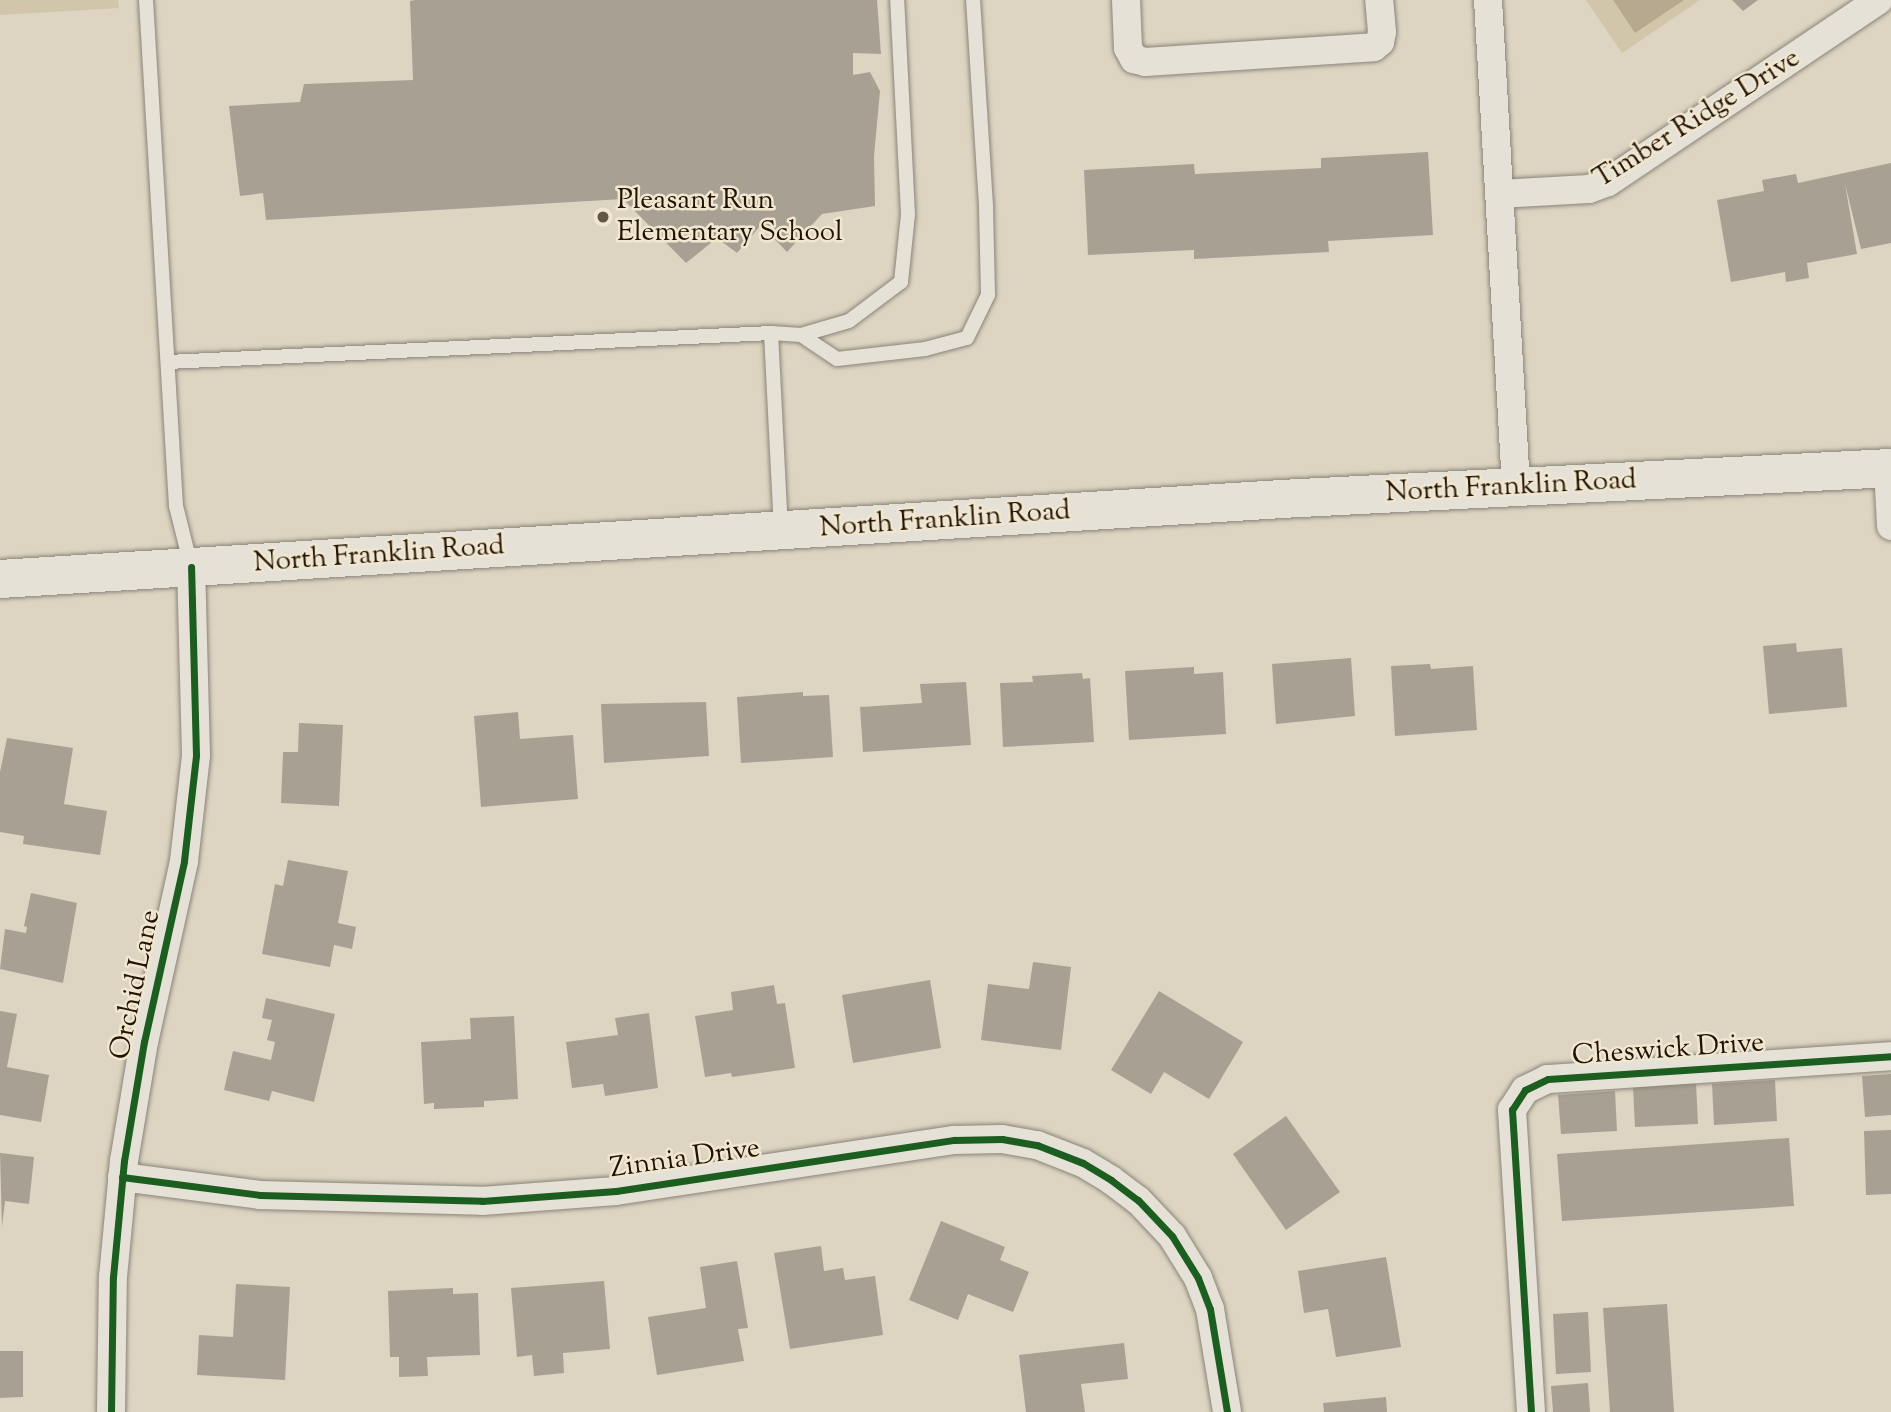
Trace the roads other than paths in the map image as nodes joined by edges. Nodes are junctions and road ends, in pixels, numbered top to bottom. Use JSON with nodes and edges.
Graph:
{"nodes":[{"id":1,"x":146,"y":0,"type":"edge"},
{"id":2,"x":897,"y":0,"type":"edge"},
{"id":3,"x":973,"y":0,"type":"edge"},
{"id":4,"x":1126,"y":0,"type":"edge"},
{"id":5,"x":1379,"y":0,"type":"edge"},
{"id":6,"x":1488,"y":0,"type":"edge"},
{"id":7,"x":1880,"y":0,"type":"edge"},
{"id":8,"x":1499,"y":194,"type":"junction"},
{"id":9,"x":771,"y":333,"type":"junction"},
{"id":10,"x":801,"y":335,"type":"junction"},
{"id":11,"x":168,"y":362,"type":"junction"},
{"id":12,"x":1889,"y":468,"type":"edge"},
{"id":13,"x":1516,"y":486,"type":"junction"},
{"id":14,"x":1891,"y":526,"type":"edge"},
{"id":15,"x":781,"y":530,"type":"junction"},
{"id":16,"x":191,"y":567,"type":"junction"},
{"id":17,"x":0,"y":579,"type":"edge"},
{"id":18,"x":1891,"y":1056,"type":"edge"},
{"id":19,"x":122,"y":1177,"type":"junction"},
{"id":20,"x":111,"y":1412,"type":"edge"},
{"id":21,"x":1227,"y":1412,"type":"edge"},
{"id":22,"x":1531,"y":1412,"type":"edge"}],
"edges":[{"from":1,"to":11,"type":"lane"},
{"from":2,"to":10,"type":"lane"},
{"from":3,"to":10,"type":"lane"},
{"from":4,"to":5,"type":"street"},
{"from":6,"to":8,"type":"street"},
{"from":7,"to":8,"type":"street","name":"Timber Ridge Drive"},
{"from":8,"to":13,"type":"street"},
{"from":9,"to":10,"type":"lane"},
{"from":9,"to":11,"type":"lane"},
{"from":9,"to":15,"type":"lane"},
{"from":11,"to":16,"type":"lane"},
{"from":12,"to":13,"type":"main road","name":"North Franklin Road"},
{"from":12,"to":14,"type":"street"},
{"from":13,"to":15,"type":"main road","name":"North Franklin Road"},
{"from":15,"to":16,"type":"main road","name":"North Franklin Road"},
{"from":16,"to":17,"type":"main road","name":"North Franklin Road"},
{"from":16,"to":19,"type":"street","name":"Orchid Lane"},
{"from":18,"to":22,"type":"street","name":"Cheswick Drive"},
{"from":19,"to":20,"type":"street","name":"Orchid Lane"},
{"from":19,"to":21,"type":"street","name":"Zinnia Drive"}]}
